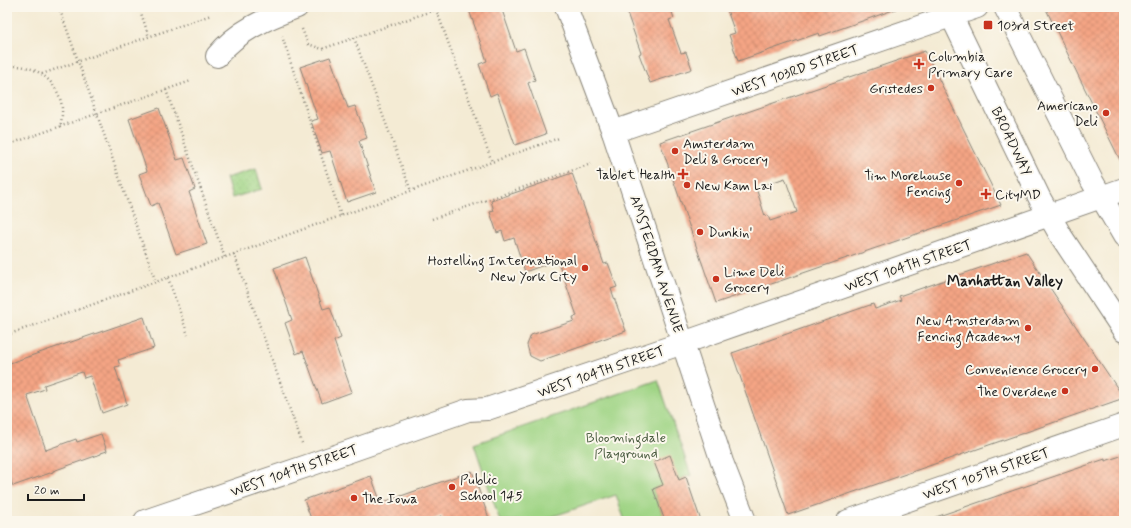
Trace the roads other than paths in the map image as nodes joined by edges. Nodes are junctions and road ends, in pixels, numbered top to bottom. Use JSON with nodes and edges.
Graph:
{"nodes":[{"id":1,"x":297,"y":7,"type":"edge"},
{"id":2,"x":566,"y":7,"type":"edge"},
{"id":3,"x":977,"y":7,"type":"edge"},
{"id":4,"x":1005,"y":7,"type":"edge"},
{"id":5,"x":949,"y":12,"type":"edge"},
{"id":6,"x":217,"y":56,"type":"dead end"},
{"id":7,"x":613,"y":132,"type":"junction"},
{"id":8,"x":1124,"y":189,"type":"edge"},
{"id":9,"x":1101,"y":197,"type":"junction"},
{"id":10,"x":1049,"y":215,"type":"junction"},
{"id":11,"x":1124,"y":236,"type":"edge"},
{"id":12,"x":1124,"y":330,"type":"edge"},
{"id":13,"x":683,"y":344,"type":"junction"},
{"id":14,"x":1124,"y":425,"type":"edge"},
{"id":15,"x":145,"y":521,"type":"edge"},
{"id":16,"x":745,"y":521,"type":"edge"},
{"id":17,"x":848,"y":521,"type":"edge"}],
"edges":[{"from":1,"to":6,"type":"street"},
{"from":2,"to":7,"type":"street","name":"AMSTERDAM AVENUE"},
{"from":3,"to":5,"type":"street","name":"WEST 103RD STREET"},
{"from":4,"to":9,"type":"street"},
{"from":5,"to":7,"type":"street","name":"WEST 103RD STREET"},
{"from":5,"to":10,"type":"street","name":"BROADWAY"},
{"from":7,"to":13,"type":"street","name":"AMSTERDAM AVENUE"},
{"from":8,"to":9,"type":"street","name":"WEST 104TH STREET"},
{"from":9,"to":10,"type":"street","name":"WEST 104TH STREET"},
{"from":9,"to":11,"type":"street"},
{"from":10,"to":12,"type":"street","name":"BROADWAY"},
{"from":10,"to":13,"type":"street","name":"WEST 104TH STREET"},
{"from":13,"to":15,"type":"street","name":"WEST 104TH STREET"},
{"from":13,"to":16,"type":"street","name":"AMSTERDAM AVENUE"},
{"from":14,"to":17,"type":"street","name":"WEST 105TH STREET"}]}
